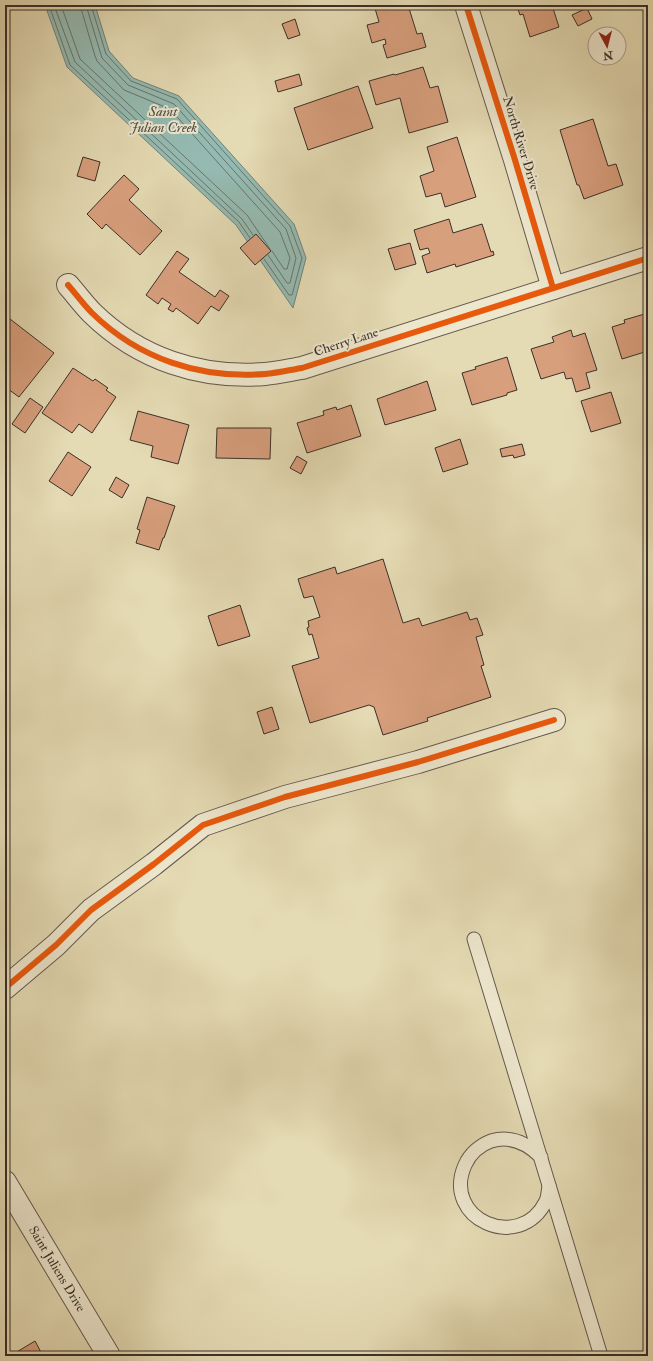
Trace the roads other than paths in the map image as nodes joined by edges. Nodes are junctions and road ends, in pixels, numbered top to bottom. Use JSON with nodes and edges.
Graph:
{"nodes":[{"id":1,"x":466,"y":5,"type":"edge"},
{"id":2,"x":648,"y":258,"type":"edge"},
{"id":3,"x":68,"y":285,"type":"dead end"},
{"id":4,"x":553,"y":288,"type":"junction"},
{"id":5,"x":554,"y":720,"type":"dead end"},
{"id":6,"x":474,"y":939,"type":"dead end"},
{"id":7,"x":5,"y":988,"type":"edge"},
{"id":8,"x":541,"y":1158,"type":"junction"},
{"id":9,"x":5,"y":1182,"type":"edge"},
{"id":10,"x":549,"y":1186,"type":"junction"},
{"id":11,"x":109,"y":1356,"type":"edge"},
{"id":12,"x":601,"y":1356,"type":"edge"}],
"edges":[{"from":1,"to":4,"type":"street","name":"North River Drive"},
{"from":2,"to":4,"type":"street","name":"Cherry Lane"},
{"from":3,"to":4,"type":"street","name":"Cherry Lane"},
{"from":5,"to":7,"type":"street"},
{"from":6,"to":8,"type":"lane"},
{"from":8,"to":10,"type":"lane"},
{"from":8,"to":10,"type":"lane"},
{"from":9,"to":11,"type":"street","name":"Saint Juliens Drive"},
{"from":10,"to":12,"type":"lane"}]}
